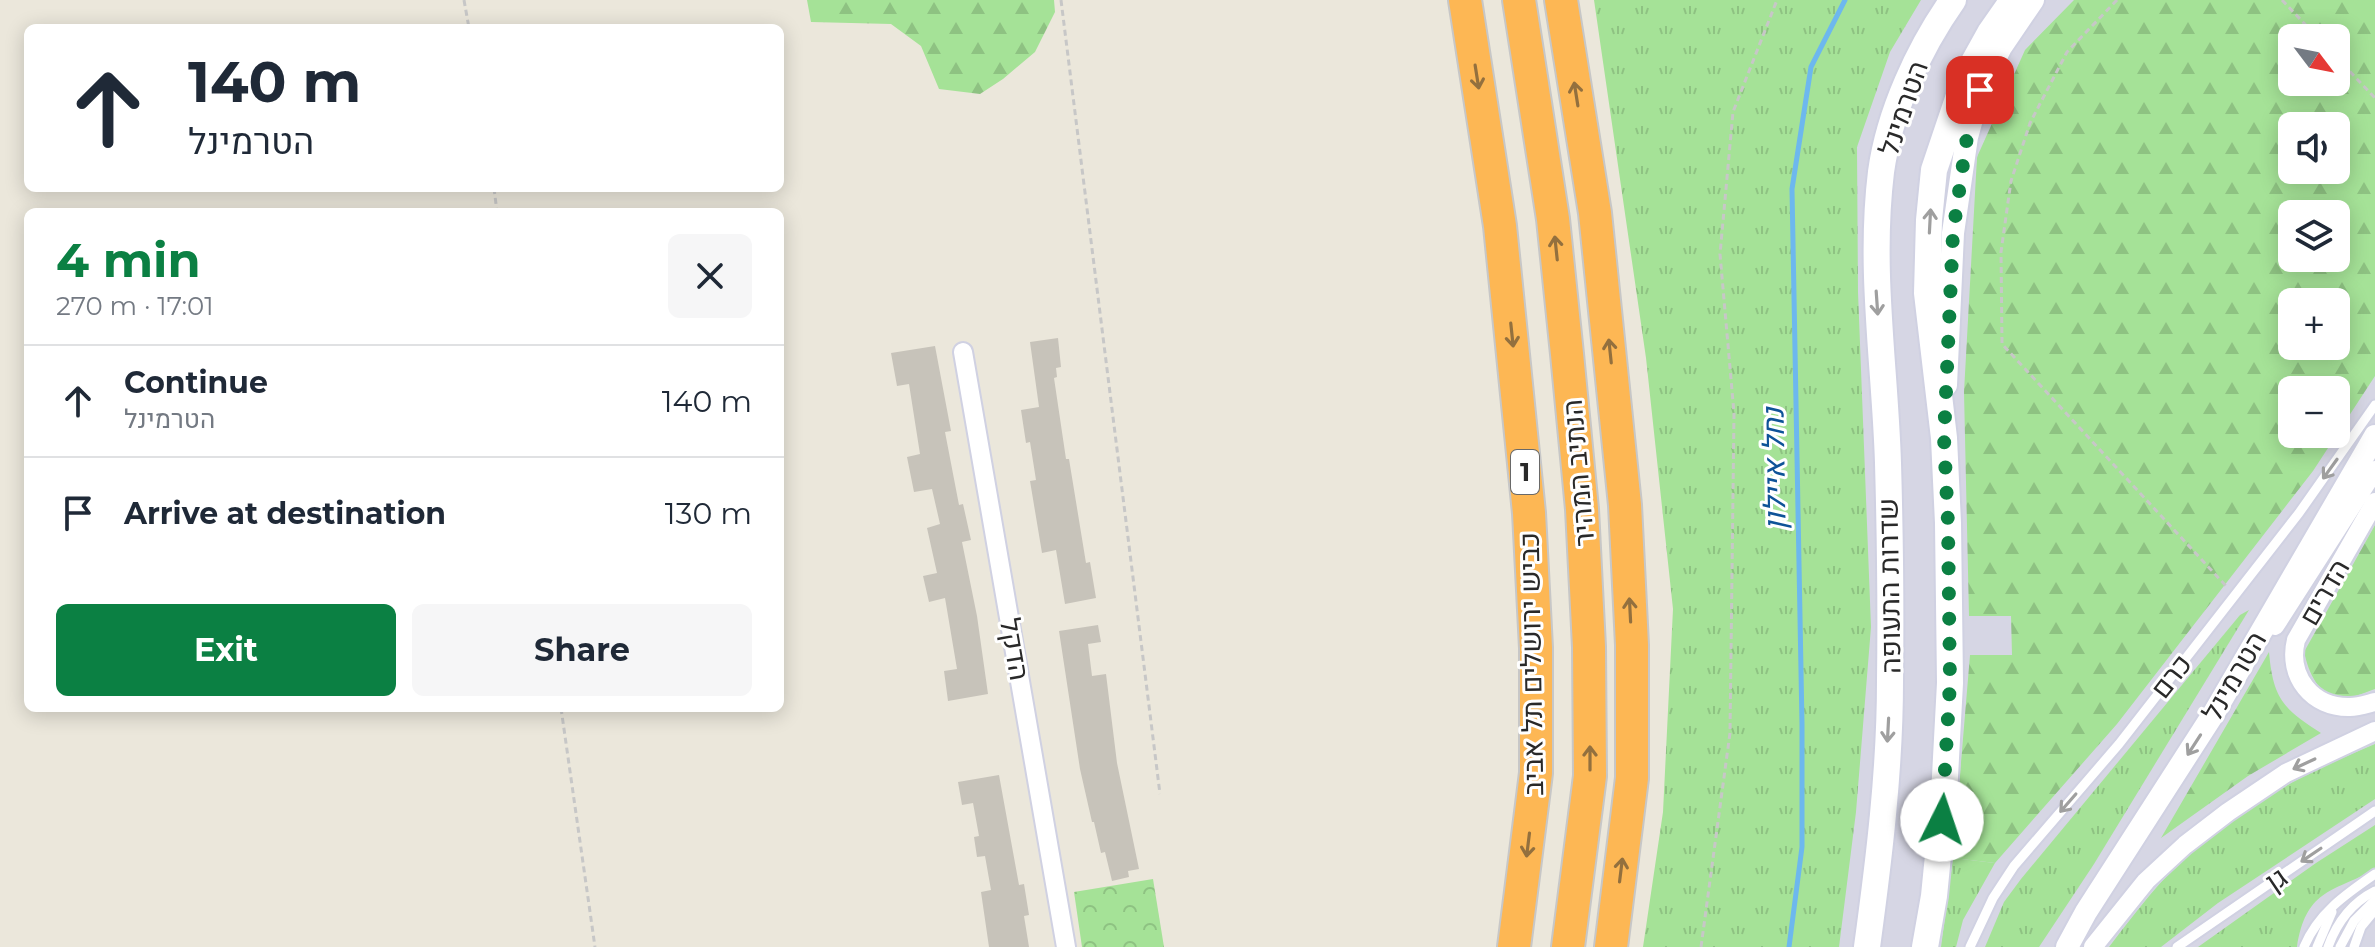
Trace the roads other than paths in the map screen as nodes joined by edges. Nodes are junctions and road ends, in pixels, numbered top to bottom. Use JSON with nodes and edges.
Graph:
{"nodes":[{"id":1,"x":1465,"y":0,"type":"edge"},
{"id":2,"x":1519,"y":0,"type":"edge"},
{"id":3,"x":1561,"y":0,"type":"edge"},
{"id":4,"x":1953,"y":0,"type":"edge"},
{"id":5,"x":2013,"y":0,"type":"edge"},
{"id":6,"x":2033,"y":0,"type":"edge"},
{"id":7,"x":1876,"y":225,"type":"joint"},
{"id":8,"x":963,"y":352,"type":"dead end"},
{"id":9,"x":2375,"y":405,"type":"edge"},
{"id":10,"x":2375,"y":436,"type":"edge"},
{"id":11,"x":1944,"y":438,"type":"junction"},
{"id":12,"x":2375,"y":470,"type":"edge"},
{"id":13,"x":2375,"y":502,"type":"edge"},
{"id":14,"x":2375,"y":702,"type":"edge"},
{"id":15,"x":2214,"y":713,"type":"junction"},
{"id":16,"x":2375,"y":731,"type":"edge"},
{"id":17,"x":2375,"y":811,"type":"edge"},
{"id":18,"x":2375,"y":874,"type":"edge"},
{"id":19,"x":2375,"y":890,"type":"edge"},
{"id":20,"x":2363,"y":897,"type":"junction"},
{"id":21,"x":2375,"y":900,"type":"edge"},
{"id":22,"x":2338,"y":902,"type":"junction"},
{"id":23,"x":2375,"y":910,"type":"edge"},
{"id":24,"x":2354,"y":921,"type":"junction"},
{"id":25,"x":2355,"y":943,"type":"edge"},
{"id":26,"x":1066,"y":947,"type":"edge"},
{"id":27,"x":1514,"y":947,"type":"edge"},
{"id":28,"x":1568,"y":947,"type":"edge"},
{"id":29,"x":1611,"y":947,"type":"edge"},
{"id":30,"x":1867,"y":947,"type":"edge"},
{"id":31,"x":1925,"y":947,"type":"edge"},
{"id":32,"x":1970,"y":947,"type":"edge"},
{"id":33,"x":2067,"y":947,"type":"edge"},
{"id":34,"x":2093,"y":947,"type":"edge"},
{"id":35,"x":2177,"y":947,"type":"edge"},
{"id":36,"x":2304,"y":947,"type":"edge"},
{"id":37,"x":2317,"y":947,"type":"edge"},
{"id":38,"x":2328,"y":947,"type":"edge"},
{"id":39,"x":2340,"y":947,"type":"edge"}],
"edges":[{"from":1,"to":27,"type":"highway","name":"כביש ירושלים תל אביב","number":"1","one_way":true},
{"from":28,"to":2,"type":"highway","name":"הנתיב המהיר","number":"1","one_way":true},
{"from":29,"to":3,"type":"highway","one_way":true},
{"from":4,"to":7,"type":"main road","name":"הטרמינל"},
{"from":11,"to":5,"type":"main road","one_way":true},
{"from":6,"to":11,"type":"street"},
{"from":7,"to":30,"type":"main road","name":"שדרות התעופה","one_way":true},
{"from":8,"to":26,"type":"street","name":"הדקל"},
{"from":9,"to":32,"type":"lane","name":"כרם","one_way":true},
{"from":10,"to":15,"type":"street","name":"הטרמינל"},
{"from":11,"to":31,"type":"main road"},
{"from":12,"to":15,"type":"street"},
{"from":13,"to":14,"type":"street","name":"הדרים"},
{"from":15,"to":33,"type":"street","name":"הטרמינל","one_way":true},
{"from":16,"to":34,"type":"street","one_way":true},
{"from":17,"to":35,"type":"lane","name":"גן","one_way":true},
{"from":18,"to":22,"type":"lane"},
{"from":19,"to":20,"type":"lane"},
{"from":20,"to":24,"type":"lane"},
{"from":20,"to":38,"type":"lane"},
{"from":21,"to":24,"type":"lane"},
{"from":22,"to":36,"type":"lane"},
{"from":22,"to":37,"type":"lane"},
{"from":23,"to":25,"type":"lane"},
{"from":24,"to":25,"type":"lane"},
{"from":24,"to":39,"type":"lane"}]}
